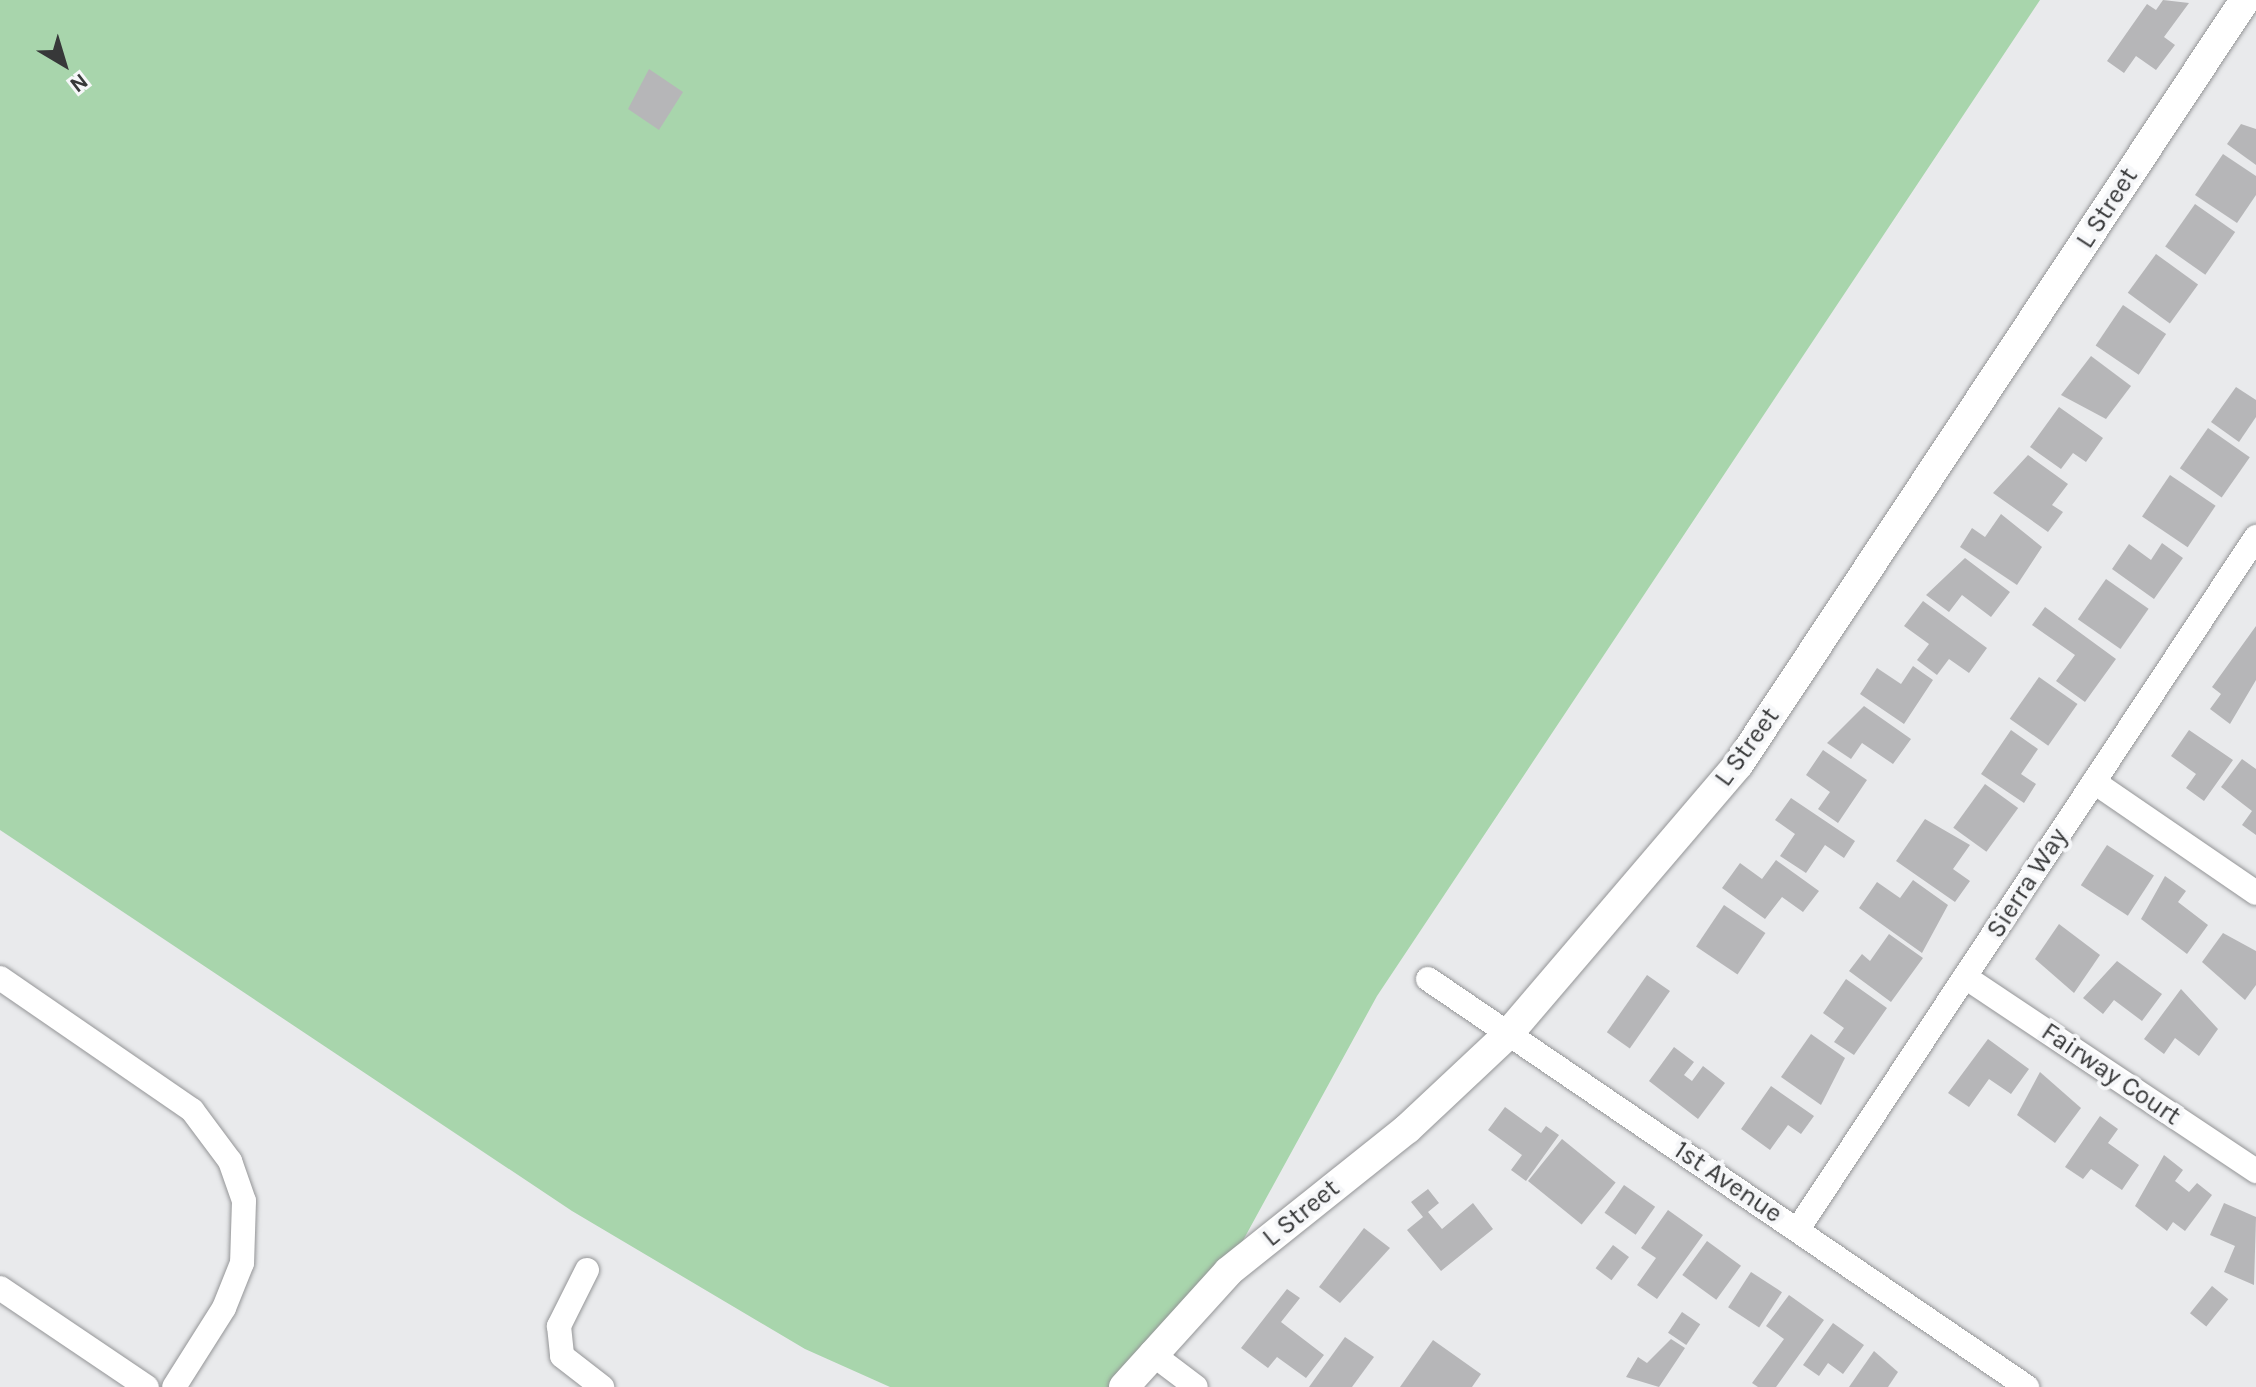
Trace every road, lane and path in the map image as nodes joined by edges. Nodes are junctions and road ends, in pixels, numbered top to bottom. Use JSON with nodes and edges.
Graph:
{"nodes":[{"id":1,"x":2245,"y":0,"type":"edge"},
{"id":2,"x":2256,"y":537,"type":"edge"},
{"id":3,"x":2248,"y":568,"type":"edge"},
{"id":4,"x":2094,"y":782,"type":"junction"},
{"id":5,"x":2256,"y":893,"type":"edge"},
{"id":6,"x":1965,"y":977,"type":"junction"},
{"id":7,"x":0,"y":978,"type":"edge"},
{"id":8,"x":1428,"y":979,"type":"dead end"},
{"id":9,"x":1508,"y":1034,"type":"junction"},
{"id":10,"x":2256,"y":1171,"type":"edge"},
{"id":11,"x":1798,"y":1229,"type":"junction"},
{"id":12,"x":587,"y":1270,"type":"dead end"},
{"id":13,"x":0,"y":1288,"type":"edge"},
{"id":14,"x":1151,"y":1353,"type":"junction"},
{"id":15,"x":147,"y":1387,"type":"edge"},
{"id":16,"x":174,"y":1387,"type":"edge"},
{"id":17,"x":602,"y":1387,"type":"edge"},
{"id":18,"x":1124,"y":1387,"type":"edge"},
{"id":19,"x":1196,"y":1387,"type":"edge"},
{"id":20,"x":2027,"y":1387,"type":"edge"}],
"edges":[{"from":1,"to":9,"type":"main road","name":"L Street"},
{"from":2,"to":3,"type":"street","name":"Sierra Way"},
{"from":3,"to":4,"type":"street","name":"Sierra Way"},
{"from":4,"to":5,"type":"street"},
{"from":4,"to":6,"type":"street","name":"Sierra Way"},
{"from":6,"to":10,"type":"street","name":"Fairway Court"},
{"from":6,"to":11,"type":"street","name":"Sierra Way"},
{"from":7,"to":16,"type":"street"},
{"from":8,"to":9,"type":"street","name":"1st Avenue"},
{"from":9,"to":11,"type":"street","name":"1st Avenue"},
{"from":9,"to":14,"type":"main road","name":"L Street"},
{"from":11,"to":20,"type":"street","name":"1st Avenue"},
{"from":12,"to":17,"type":"street"},
{"from":13,"to":15,"type":"street"},
{"from":14,"to":18,"type":"main road","name":"L Street"},
{"from":14,"to":19,"type":"street"}]}
